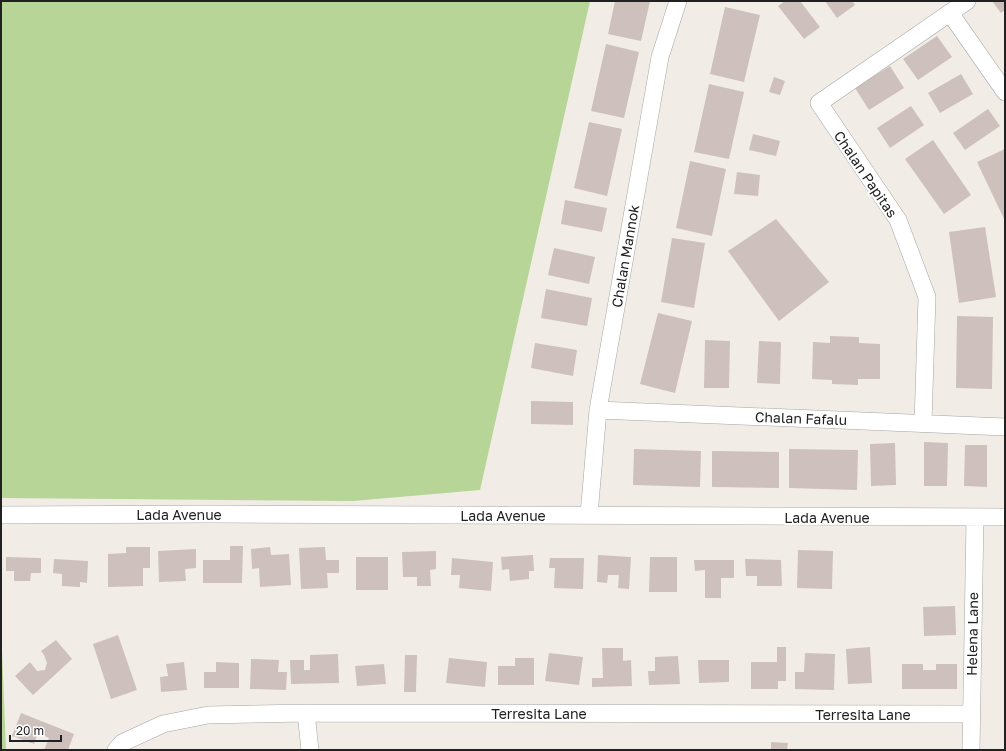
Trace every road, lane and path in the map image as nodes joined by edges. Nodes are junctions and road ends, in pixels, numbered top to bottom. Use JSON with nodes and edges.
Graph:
{"nodes":[{"id":1,"x":678,"y":1,"type":"edge"},
{"id":2,"x":967,"y":1,"type":"edge"},
{"id":3,"x":950,"y":13,"type":"junction"},
{"id":4,"x":1005,"y":92,"type":"edge"},
{"id":5,"x":598,"y":410,"type":"junction"},
{"id":6,"x":923,"y":423,"type":"junction"},
{"id":7,"x":1005,"y":427,"type":"edge"},
{"id":8,"x":1,"y":515,"type":"edge"},
{"id":9,"x":589,"y":515,"type":"junction"},
{"id":10,"x":1005,"y":517,"type":"edge"},
{"id":11,"x":975,"y":518,"type":"junction"},
{"id":12,"x":306,"y":713,"type":"junction"},
{"id":13,"x":971,"y":714,"type":"junction"},
{"id":14,"x":116,"y":750,"type":"edge"},
{"id":15,"x":310,"y":750,"type":"edge"},
{"id":16,"x":971,"y":750,"type":"edge"}],
"edges":[{"from":1,"to":5,"type":"street","name":"Chalan Mannok"},
{"from":2,"to":3,"type":"street","name":"Chalan Papitas"},
{"from":3,"to":4,"type":"street"},
{"from":3,"to":6,"type":"street","name":"Chalan Papitas"},
{"from":5,"to":6,"type":"street","name":"Chalan Fafalu"},
{"from":5,"to":9,"type":"street","name":"Chalan Mannok"},
{"from":6,"to":7,"type":"street","name":"Chalan Fafalu"},
{"from":8,"to":9,"type":"street","name":"Lada Avenue"},
{"from":9,"to":11,"type":"street","name":"Lada Avenue"},
{"from":10,"to":11,"type":"street","name":"Lada Avenue"},
{"from":11,"to":13,"type":"street","name":"Helena Lane"},
{"from":12,"to":13,"type":"street","name":"Terresita Lane"},
{"from":12,"to":14,"type":"street","name":"Terresita Lane"},
{"from":12,"to":15,"type":"street"},
{"from":13,"to":16,"type":"street","name":"Helena Lane"}]}
